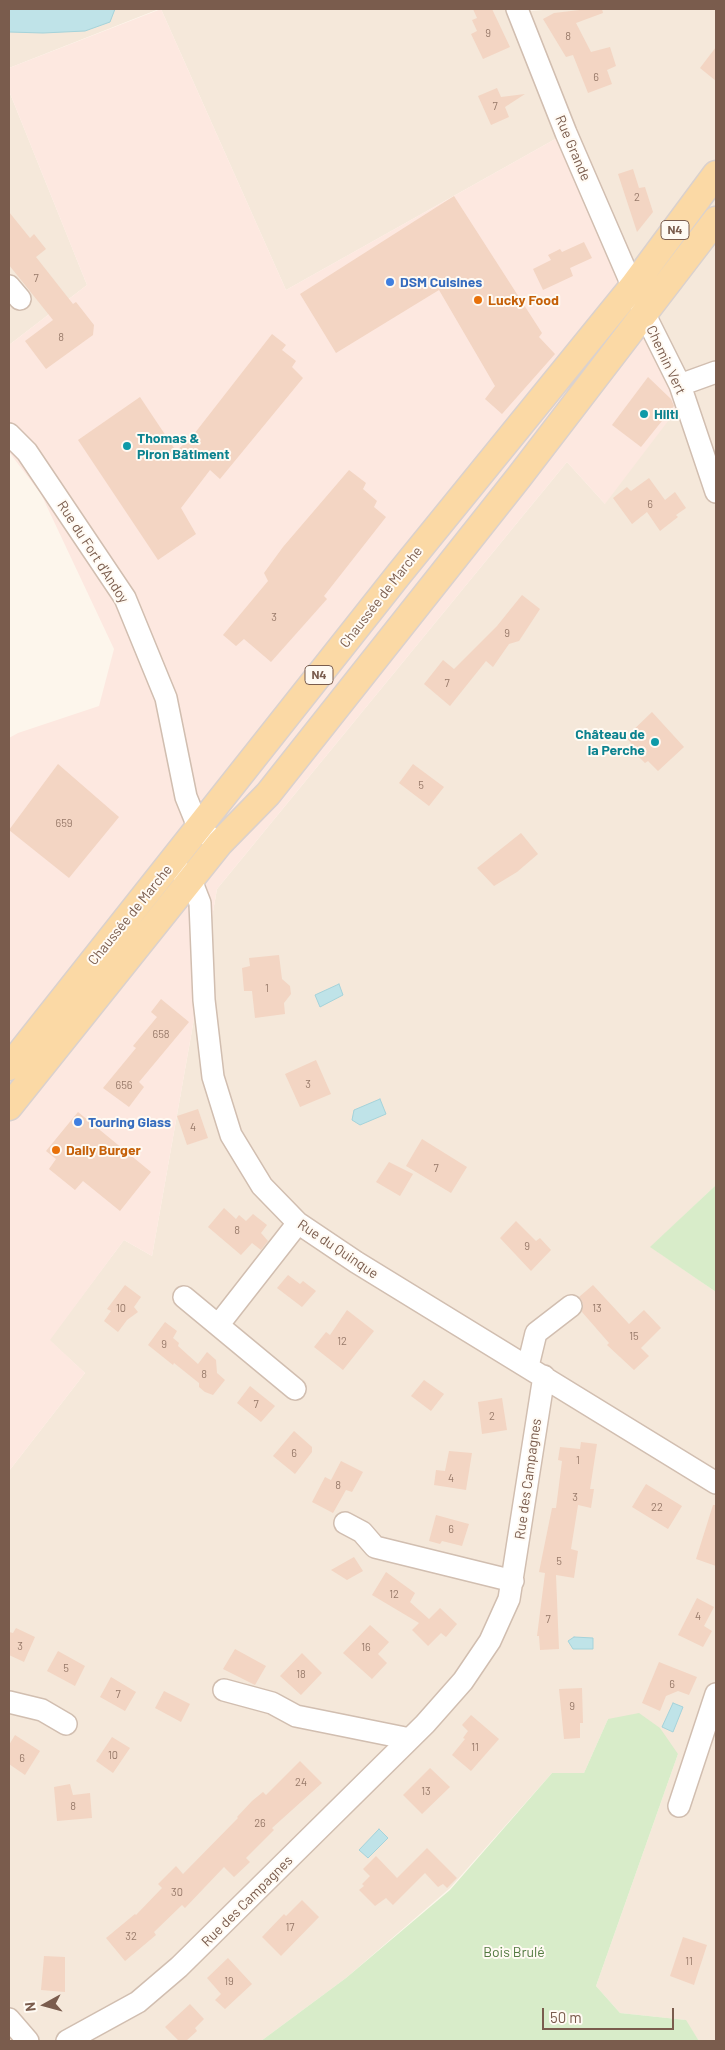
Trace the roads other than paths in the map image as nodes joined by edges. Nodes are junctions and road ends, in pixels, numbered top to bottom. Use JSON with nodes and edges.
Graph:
{"nodes":[{"id":1,"x":517,"y":9,"type":"edge"},
{"id":2,"x":716,"y":174,"type":"edge"},
{"id":3,"x":716,"y":220,"type":"edge"},
{"id":4,"x":633,"y":286,"type":"junction"},
{"id":5,"x":644,"y":313,"type":"junction"},
{"id":6,"x":716,"y":372,"type":"edge"},
{"id":7,"x":680,"y":385,"type":"junction"},
{"id":8,"x":9,"y":434,"type":"edge"},
{"id":9,"x":716,"y":492,"type":"edge"},
{"id":10,"x":199,"y":829,"type":"junction"},
{"id":11,"x":220,"y":843,"type":"junction"},
{"id":12,"x":171,"y":863,"type":"junction"},
{"id":13,"x":191,"y":880,"type":"junction"},
{"id":14,"x":9,"y":1067,"type":"edge"},
{"id":15,"x":9,"y":1107,"type":"edge"},
{"id":16,"x":298,"y":1223,"type":"junction"},
{"id":17,"x":184,"y":1297,"type":"dead end"},
{"id":18,"x":571,"y":1306,"type":"dead end"},
{"id":19,"x":218,"y":1324,"type":"junction"},
{"id":20,"x":536,"y":1372,"type":"junction"},
{"id":21,"x":295,"y":1389,"type":"dead end"},
{"id":22,"x":716,"y":1483,"type":"edge"},
{"id":23,"x":345,"y":1523,"type":"dead end"},
{"id":24,"x":513,"y":1581,"type":"junction"},
{"id":25,"x":224,"y":1690,"type":"dead end"},
{"id":26,"x":716,"y":1694,"type":"edge"},
{"id":27,"x":9,"y":1702,"type":"edge"},
{"id":28,"x":66,"y":1724,"type":"dead end"},
{"id":29,"x":410,"y":1739,"type":"junction"},
{"id":30,"x":679,"y":1806,"type":"dead end"},
{"id":31,"x":9,"y":2019,"type":"edge"},
{"id":32,"x":28,"y":2041,"type":"edge"},
{"id":33,"x":67,"y":2041,"type":"edge"}],
"edges":[{"from":1,"to":4,"type":"street","name":"Rue Grande"},
{"from":2,"to":4,"type":"main road","name":"Chaussée de Marche","number":"N4"},
{"from":3,"to":5,"type":"main road","name":"Chaussée de Marche","number":"N4"},
{"from":4,"to":5,"type":"street","name":"Rue Grande"},
{"from":4,"to":10,"type":"main road","name":"Chaussée de Marche","number":"N4"},
{"from":5,"to":7,"type":"street","name":"Chemin Vert"},
{"from":5,"to":11,"type":"main road","name":"Chaussée de Marche","number":"N4"},
{"from":6,"to":7,"type":"street"},
{"from":7,"to":9,"type":"street","name":"Chemin Vert"},
{"from":8,"to":10,"type":"street","name":"Rue du Fort d'Andoy"},
{"from":10,"to":11,"type":"street"},
{"from":10,"to":12,"type":"main road","name":"Chaussée de Marche","number":"N4"},
{"from":11,"to":13,"type":"main road","name":"Chaussée de Marche","number":"N4"},
{"from":12,"to":13,"type":"street","name":"Rue du Quinque"},
{"from":12,"to":14,"type":"main road","name":"Chaussée de Marche","number":"N4"},
{"from":13,"to":15,"type":"main road","name":"Chaussée de Marche","number":"N4"},
{"from":13,"to":16,"type":"street","name":"Rue du Quinque"},
{"from":16,"to":19,"type":"street"},
{"from":16,"to":20,"type":"street","name":"Rue du Quinque"},
{"from":17,"to":19,"type":"street"},
{"from":18,"to":20,"type":"street","name":"Rue des Campagnes"},
{"from":19,"to":21,"type":"street"},
{"from":20,"to":22,"type":"street","name":"Rue du Quinque"},
{"from":20,"to":24,"type":"street","name":"Rue des Campagnes"},
{"from":23,"to":24,"type":"street"},
{"from":24,"to":29,"type":"street","name":"Rue des Campagnes"},
{"from":25,"to":29,"type":"street"},
{"from":26,"to":30,"type":"street"},
{"from":27,"to":28,"type":"street"},
{"from":29,"to":33,"type":"street","name":"Rue des Campagnes"},
{"from":31,"to":32,"type":"street"}]}
